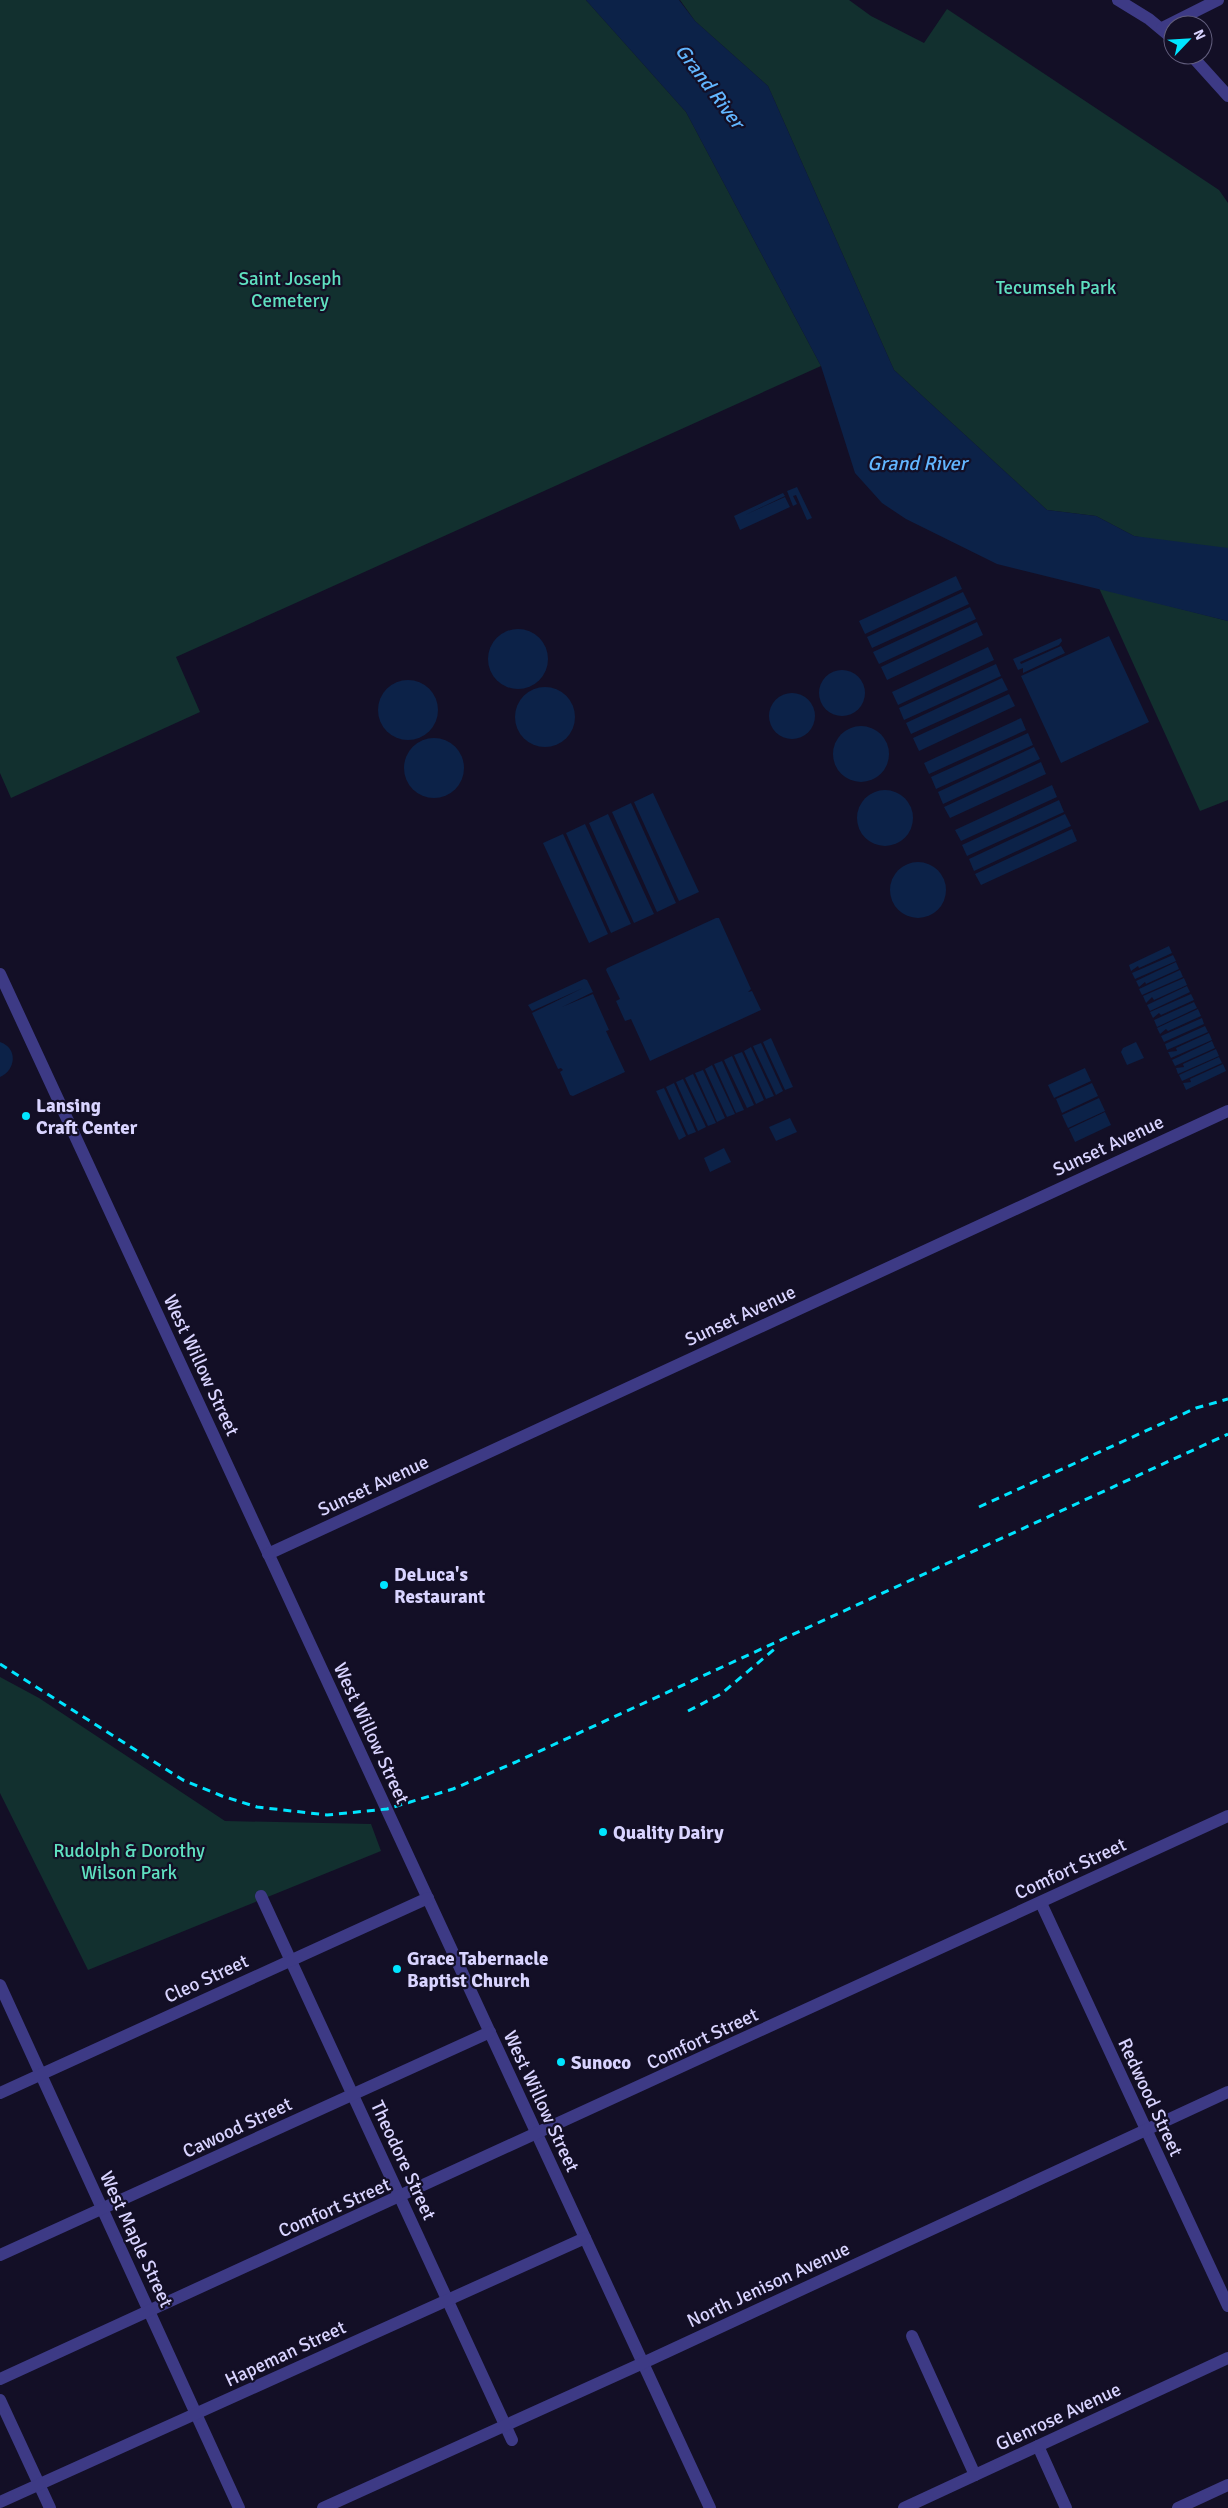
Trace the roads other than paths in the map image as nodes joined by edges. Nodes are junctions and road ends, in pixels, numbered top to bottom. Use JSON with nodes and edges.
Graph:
{"nodes":[{"id":1,"x":1118,"y":0,"type":"edge"},
{"id":2,"x":1218,"y":0,"type":"edge"},
{"id":3,"x":1162,"y":28,"type":"joint"},
{"id":4,"x":1199,"y":65,"type":"edge"},
{"id":5,"x":1228,"y":96,"type":"edge"},
{"id":6,"x":0,"y":974,"type":"edge"},
{"id":7,"x":1228,"y":1111,"type":"edge"},
{"id":8,"x":268,"y":1554,"type":"junction"},
{"id":9,"x":1226,"y":1821,"type":"edge"},
{"id":10,"x":261,"y":1896,"type":"dead end"},
{"id":11,"x":428,"y":1898,"type":"junction"},
{"id":12,"x":1041,"y":1903,"type":"junction"},
{"id":13,"x":291,"y":1960,"type":"junction"},
{"id":14,"x":0,"y":1985,"type":"edge"},
{"id":15,"x":490,"y":2032,"type":"junction"},
{"id":16,"x":41,"y":2075,"type":"junction"},
{"id":17,"x":1228,"y":2092,"type":"edge"},
{"id":18,"x":0,"y":2093,"type":"edge"},
{"id":19,"x":352,"y":2095,"type":"junction"},
{"id":20,"x":1146,"y":2130,"type":"junction"},
{"id":21,"x":537,"y":2135,"type":"junction"},
{"id":22,"x":400,"y":2197,"type":"junction"},
{"id":23,"x":102,"y":2209,"type":"junction"},
{"id":24,"x":585,"y":2238,"type":"junction"},
{"id":25,"x":0,"y":2255,"type":"edge"},
{"id":26,"x":447,"y":2299,"type":"junction"},
{"id":27,"x":1228,"y":2306,"type":"edge"},
{"id":28,"x":149,"y":2311,"type":"junction"},
{"id":29,"x":912,"y":2336,"type":"dead end"},
{"id":30,"x":1228,"y":2358,"type":"edge"},
{"id":31,"x":643,"y":2363,"type":"junction"},
{"id":32,"x":0,"y":2379,"type":"edge"},
{"id":33,"x":0,"y":2400,"type":"edge"},
{"id":34,"x":196,"y":2415,"type":"junction"},
{"id":35,"x":506,"y":2426,"type":"junction"},
{"id":36,"x":512,"y":2440,"type":"dead end"},
{"id":37,"x":1038,"y":2446,"type":"junction"},
{"id":38,"x":975,"y":2475,"type":"junction"},
{"id":39,"x":1228,"y":2485,"type":"edge"},
{"id":40,"x":40,"y":2486,"type":"junction"},
{"id":41,"x":0,"y":2502,"type":"edge"},
{"id":42,"x":50,"y":2508,"type":"edge"},
{"id":43,"x":239,"y":2508,"type":"edge"},
{"id":44,"x":322,"y":2508,"type":"edge"},
{"id":45,"x":710,"y":2508,"type":"edge"},
{"id":46,"x":904,"y":2508,"type":"edge"},
{"id":47,"x":1066,"y":2508,"type":"edge"},
{"id":48,"x":1178,"y":2508,"type":"edge"}],
"edges":[{"from":1,"to":3,"type":"street"},
{"from":2,"to":3,"type":"street"},
{"from":4,"to":5,"type":"street"},
{"from":6,"to":8,"type":"street","name":"West Willow Street"},
{"from":7,"to":8,"type":"street","name":"Sunset Avenue"},
{"from":8,"to":11,"type":"street","name":"West Willow Street"},
{"from":9,"to":12,"type":"street","name":"Comfort Street"},
{"from":10,"to":13,"type":"street","name":"Theodore Street"},
{"from":11,"to":13,"type":"street","name":"Cleo Street"},
{"from":11,"to":15,"type":"street","name":"West Willow Street"},
{"from":12,"to":20,"type":"street","name":"Redwood Street"},
{"from":12,"to":21,"type":"street","name":"Comfort Street"},
{"from":13,"to":16,"type":"street","name":"Cleo Street"},
{"from":13,"to":19,"type":"street","name":"Theodore Street"},
{"from":14,"to":16,"type":"street","name":"West Maple Street"},
{"from":15,"to":19,"type":"street","name":"Cawood Street"},
{"from":15,"to":21,"type":"street","name":"West Willow Street"},
{"from":16,"to":18,"type":"street","name":"Cleo Street"},
{"from":16,"to":23,"type":"street","name":"West Maple Street"},
{"from":17,"to":20,"type":"street","name":"North Jenison Avenue"},
{"from":19,"to":22,"type":"street","name":"Theodore Street"},
{"from":19,"to":23,"type":"street","name":"Cawood Street"},
{"from":20,"to":27,"type":"street","name":"Redwood Street"},
{"from":20,"to":31,"type":"street","name":"North Jenison Avenue"},
{"from":21,"to":22,"type":"street","name":"Comfort Street"},
{"from":21,"to":24,"type":"street","name":"West Willow Street"},
{"from":22,"to":26,"type":"street","name":"Theodore Street"},
{"from":22,"to":28,"type":"street","name":"Comfort Street"},
{"from":23,"to":25,"type":"street","name":"Cawood Street"},
{"from":23,"to":28,"type":"street","name":"West Maple Street"},
{"from":24,"to":26,"type":"street","name":"Hapeman Street"},
{"from":24,"to":31,"type":"street","name":"West Willow Street"},
{"from":26,"to":34,"type":"street","name":"Hapeman Street"},
{"from":26,"to":35,"type":"street","name":"Theodore Street"},
{"from":28,"to":32,"type":"street","name":"Comfort Street"},
{"from":28,"to":34,"type":"street","name":"West Maple Street"},
{"from":29,"to":38,"type":"street"},
{"from":30,"to":37,"type":"street","name":"Glenrose Avenue"},
{"from":31,"to":35,"type":"street","name":"North Jenison Avenue"},
{"from":31,"to":45,"type":"street","name":"West Willow Street"},
{"from":33,"to":40,"type":"street"},
{"from":34,"to":40,"type":"street","name":"Hapeman Street"},
{"from":34,"to":43,"type":"street","name":"West Maple Street"},
{"from":35,"to":36,"type":"street","name":"Theodore Street"},
{"from":35,"to":44,"type":"street","name":"North Jenison Avenue"},
{"from":37,"to":38,"type":"street","name":"Glenrose Avenue"},
{"from":37,"to":47,"type":"street"},
{"from":38,"to":46,"type":"street","name":"Glenrose Avenue"},
{"from":39,"to":48,"type":"street"},
{"from":40,"to":41,"type":"street","name":"Hapeman Street"},
{"from":40,"to":42,"type":"street"}]}
